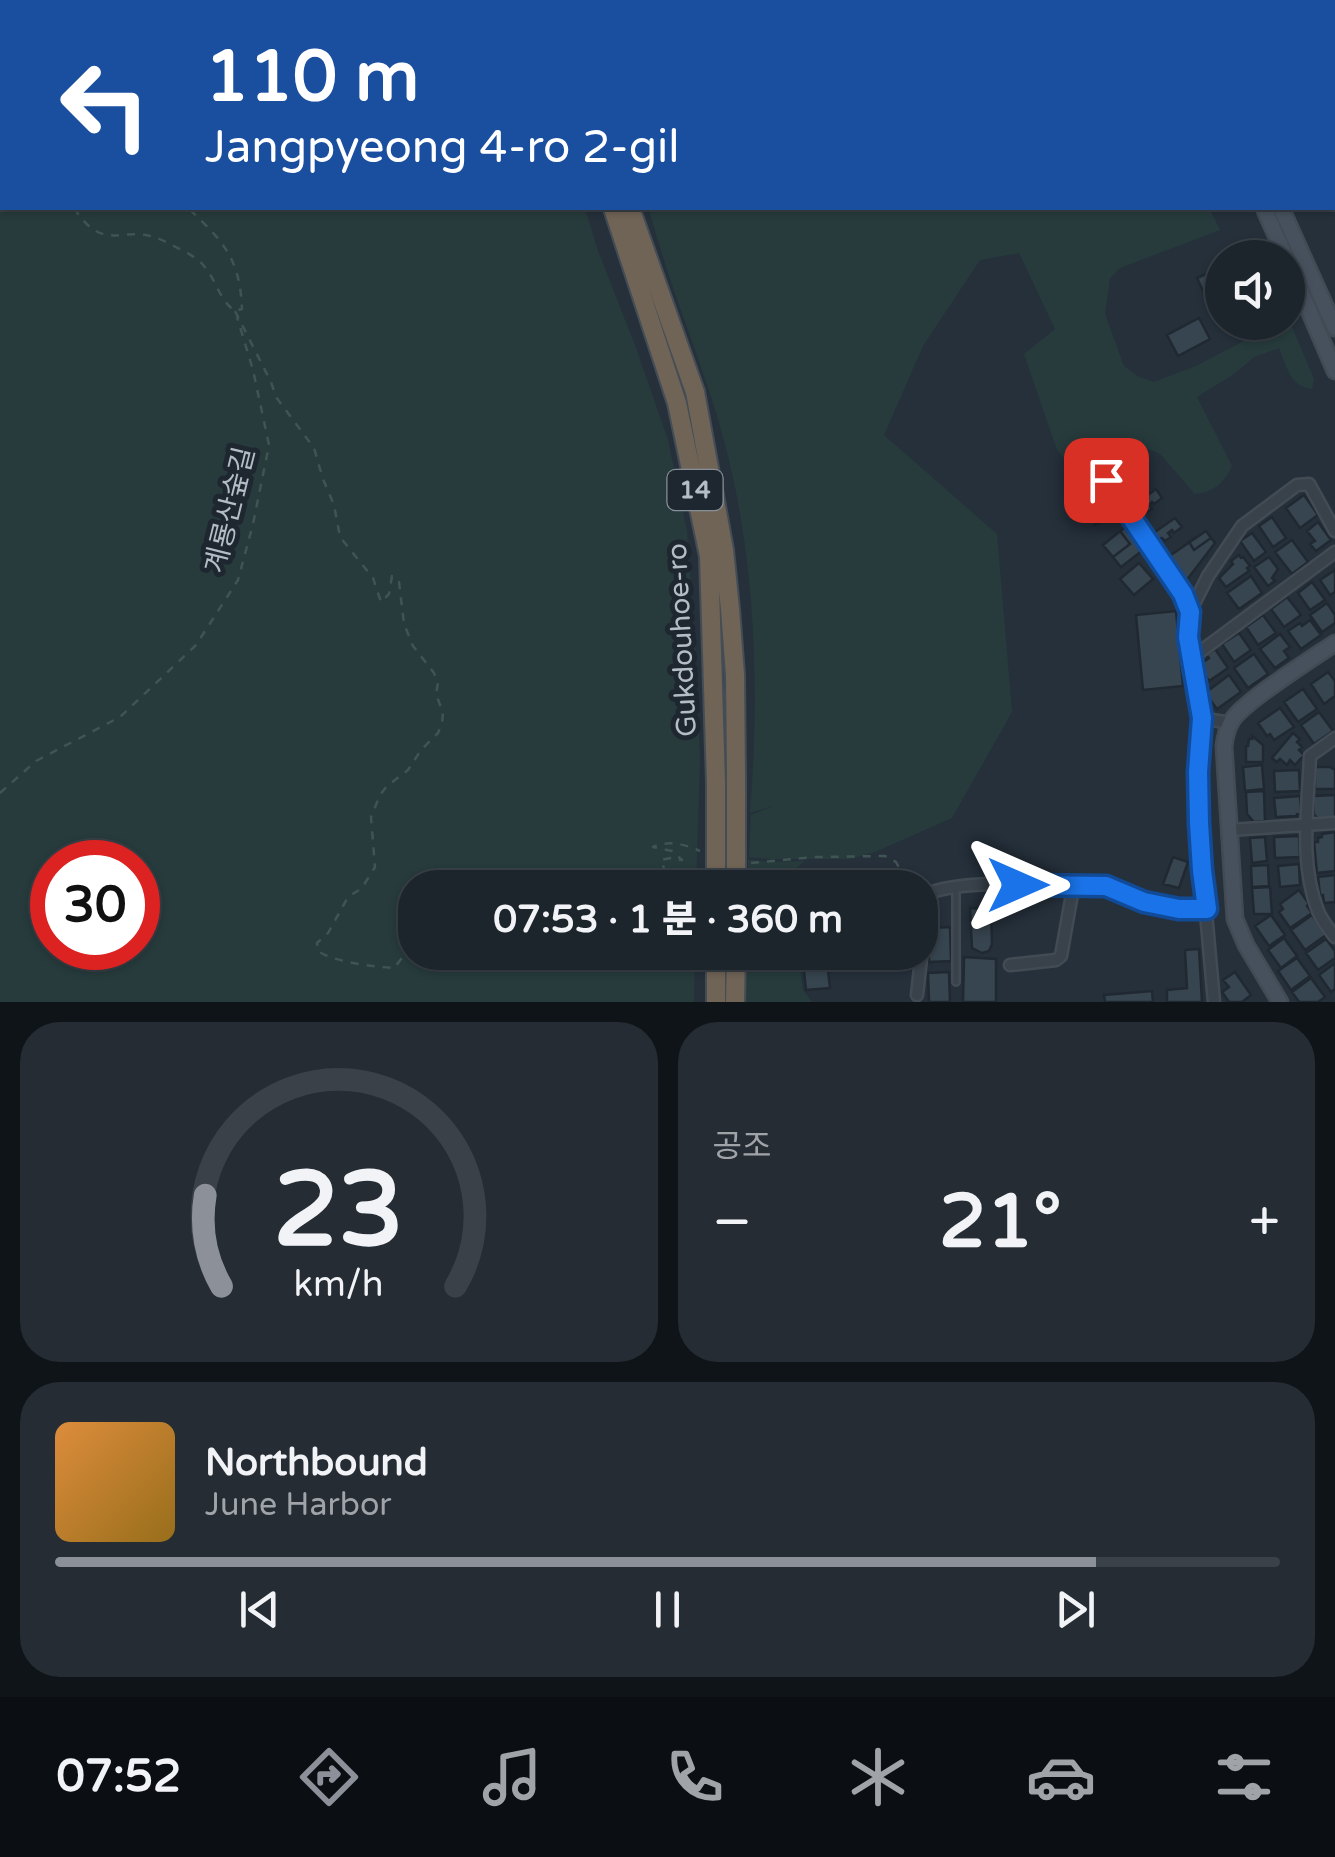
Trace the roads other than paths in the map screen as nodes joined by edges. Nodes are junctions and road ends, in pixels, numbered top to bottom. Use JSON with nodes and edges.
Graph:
{"nodes":[{"id":1,"x":614,"y":210,"type":"edge"},
{"id":2,"x":631,"y":210,"type":"edge"},
{"id":3,"x":1265,"y":210,"type":"edge"},
{"id":4,"x":1282,"y":210,"type":"edge"},
{"id":5,"x":1278,"y":240,"type":"edge"},
{"id":6,"x":1305,"y":301,"type":"edge"},
{"id":7,"x":1335,"y":328,"type":"edge"},
{"id":8,"x":1335,"y":370,"type":"edge"},
{"id":9,"x":1106,"y":480,"type":"dead end"},
{"id":10,"x":1335,"y":531,"type":"edge"},
{"id":11,"x":1335,"y":552,"type":"edge"},
{"id":12,"x":1190,"y":612,"type":"junction"},
{"id":13,"x":1335,"y":643,"type":"edge"},
{"id":14,"x":1192,"y":657,"type":"junction"},
{"id":15,"x":1202,"y":718,"type":"junction"},
{"id":16,"x":1230,"y":723,"type":"junction"},
{"id":17,"x":1335,"y":738,"type":"edge"},
{"id":18,"x":1335,"y":823,"type":"edge"},
{"id":19,"x":1308,"y":825,"type":"junction"},
{"id":20,"x":1230,"y":830,"type":"junction"},
{"id":21,"x":716,"y":870,"type":"edge"},
{"id":22,"x":736,"y":870,"type":"edge"},
{"id":23,"x":1082,"y":885,"type":"junction"},
{"id":24,"x":956,"y":888,"type":"junction"},
{"id":25,"x":938,"y":889,"type":"edge"},
{"id":26,"x":1207,"y":909,"type":"junction"},
{"id":27,"x":1335,"y":937,"type":"edge"},
{"id":28,"x":1010,"y":965,"type":"dead end"},
{"id":29,"x":716,"y":970,"type":"edge"},
{"id":30,"x":736,"y":970,"type":"edge"},
{"id":31,"x":920,"y":970,"type":"edge"},
{"id":32,"x":956,"y":982,"type":"dead end"},
{"id":33,"x":917,"y":995,"type":"dead end"},
{"id":34,"x":716,"y":1002,"type":"edge"},
{"id":35,"x":735,"y":1002,"type":"edge"},
{"id":36,"x":1214,"y":1002,"type":"edge"},
{"id":37,"x":1280,"y":1002,"type":"edge"}],
"edges":[{"from":1,"to":21,"type":"highway","name":"Gukdouhoe-ro","number":"14","bridge":true},
{"from":2,"to":22,"type":"highway","name":"Gukdouhoe-ro","number":"14","bridge":true},
{"from":3,"to":5,"type":"street"},
{"from":4,"to":7,"type":"street"},
{"from":6,"to":8,"type":"street"},
{"from":9,"to":12,"type":"street"},
{"from":10,"to":12,"type":"street"},
{"from":11,"to":14,"type":"street"},
{"from":12,"to":14,"type":"street"},
{"from":13,"to":16,"type":"street"},
{"from":14,"to":15,"type":"street"},
{"from":15,"to":16,"type":"street"},
{"from":15,"to":26,"type":"street"},
{"from":16,"to":20,"type":"street"},
{"from":17,"to":19,"type":"street"},
{"from":18,"to":19,"type":"street"},
{"from":19,"to":20,"type":"street"},
{"from":19,"to":27,"type":"street"},
{"from":20,"to":37,"type":"street"},
{"from":23,"to":24,"type":"street"},
{"from":23,"to":26,"type":"street"},
{"from":23,"to":28,"type":"street"},
{"from":24,"to":25,"type":"street"},
{"from":24,"to":32,"type":"lane"},
{"from":26,"to":36,"type":"street"},
{"from":29,"to":34,"type":"highway"},
{"from":30,"to":35,"type":"highway"},
{"from":31,"to":33,"type":"street"}]}
